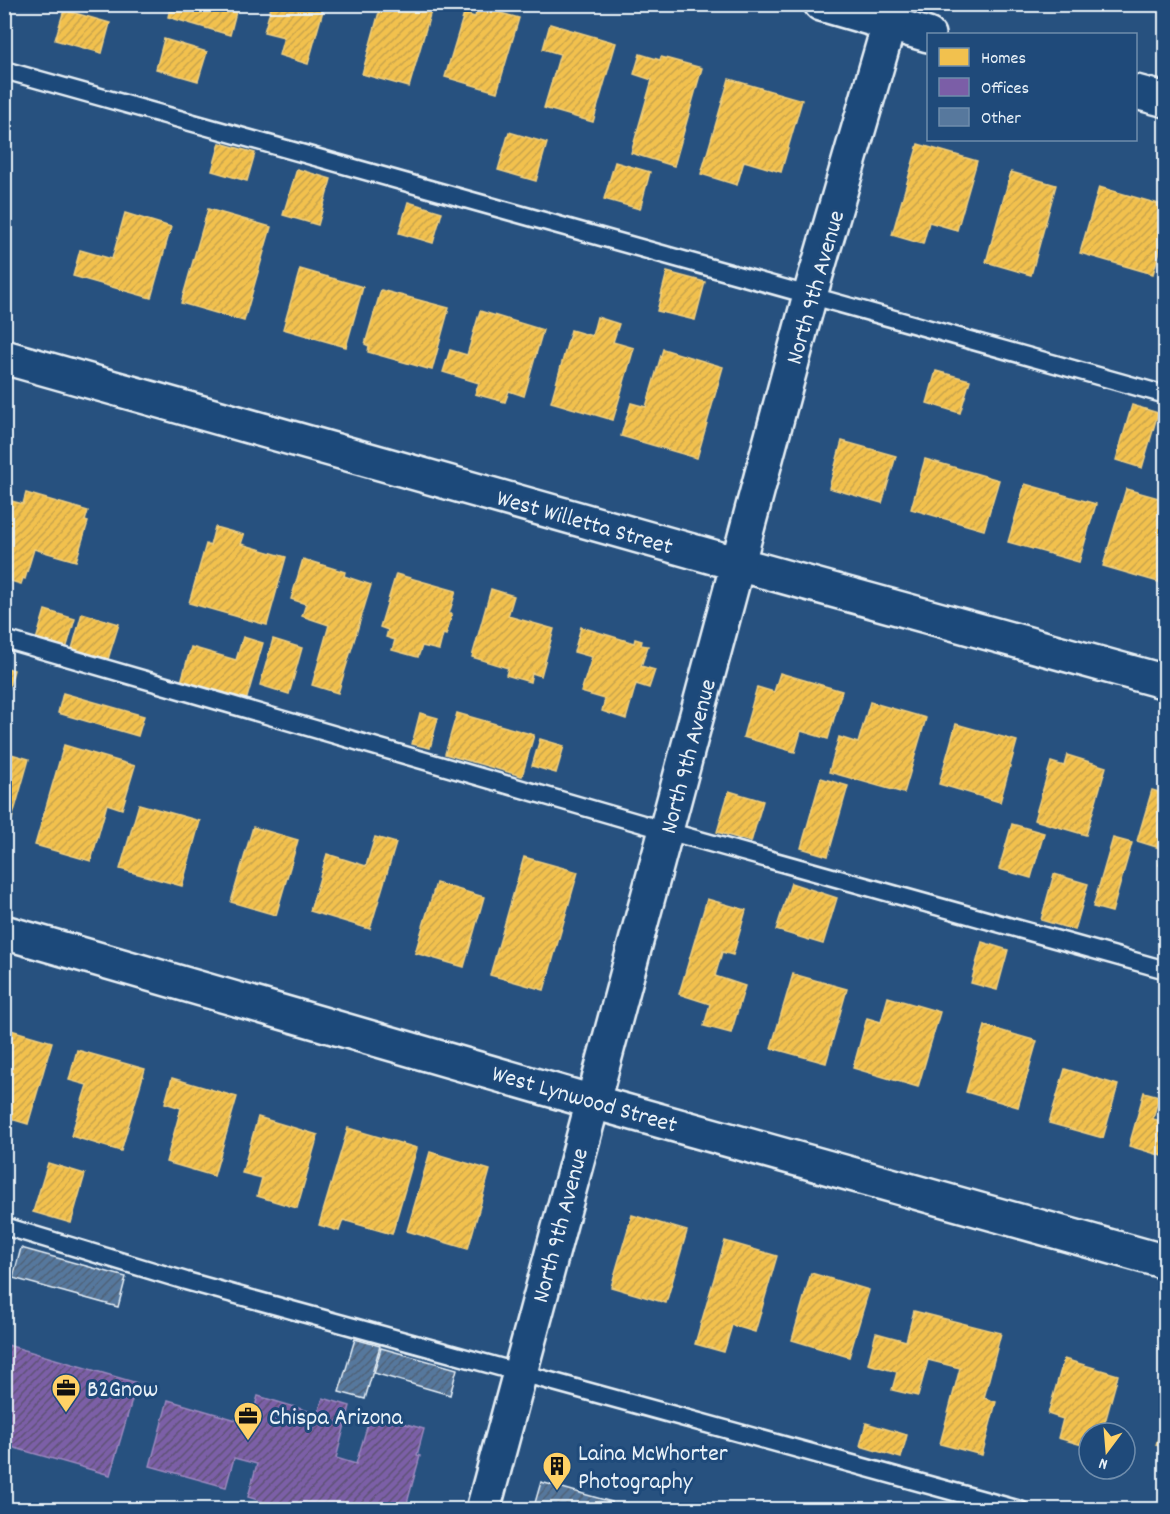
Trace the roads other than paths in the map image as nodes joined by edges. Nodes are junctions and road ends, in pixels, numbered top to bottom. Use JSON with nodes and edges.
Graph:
{"nodes":[{"id":1,"x":821,"y":4,"type":"edge"},
{"id":2,"x":892,"y":14,"type":"edge"},
{"id":3,"x":927,"y":33,"type":"edge"},
{"id":4,"x":4,"y":70,"type":"edge"},
{"id":5,"x":1137,"y":92,"type":"edge"},
{"id":6,"x":1166,"y":100,"type":"edge"},
{"id":7,"x":810,"y":295,"type":"junction"},
{"id":8,"x":4,"y":357,"type":"edge"},
{"id":9,"x":1166,"y":395,"type":"edge"},
{"id":10,"x":738,"y":564,"type":"junction"},
{"id":11,"x":4,"y":639,"type":"edge"},
{"id":12,"x":1166,"y":682,"type":"edge"},
{"id":13,"x":667,"y":831,"type":"junction"},
{"id":14,"x":4,"y":932,"type":"edge"},
{"id":15,"x":1166,"y":970,"type":"edge"},
{"id":16,"x":593,"y":1102,"type":"junction"},
{"id":17,"x":4,"y":1226,"type":"edge"},
{"id":18,"x":1166,"y":1262,"type":"edge"},
{"id":19,"x":519,"y":1371,"type":"junction"},
{"id":20,"x":483,"y":1509,"type":"edge"},
{"id":21,"x":1020,"y":1509,"type":"edge"}],
"edges":[{"from":1,"to":2,"type":"street"},
{"from":2,"to":3,"type":"street"},
{"from":2,"to":7,"type":"street","name":"North 9th Avenue"},
{"from":4,"to":7,"type":"lane"},
{"from":5,"to":6,"type":"street"},
{"from":7,"to":9,"type":"lane"},
{"from":7,"to":10,"type":"street","name":"North 9th Avenue"},
{"from":8,"to":10,"type":"street","name":"West Willetta Street"},
{"from":10,"to":12,"type":"street","name":"West Willetta Street"},
{"from":10,"to":13,"type":"street","name":"North 9th Avenue"},
{"from":11,"to":13,"type":"lane"},
{"from":13,"to":15,"type":"lane"},
{"from":13,"to":16,"type":"street","name":"North 9th Avenue"},
{"from":14,"to":16,"type":"street","name":"West Lynwood Street"},
{"from":16,"to":18,"type":"street","name":"West Lynwood Street"},
{"from":16,"to":19,"type":"street","name":"North 9th Avenue"},
{"from":17,"to":19,"type":"lane"},
{"from":19,"to":20,"type":"street","name":"North 9th Avenue"},
{"from":19,"to":21,"type":"lane"}]}
